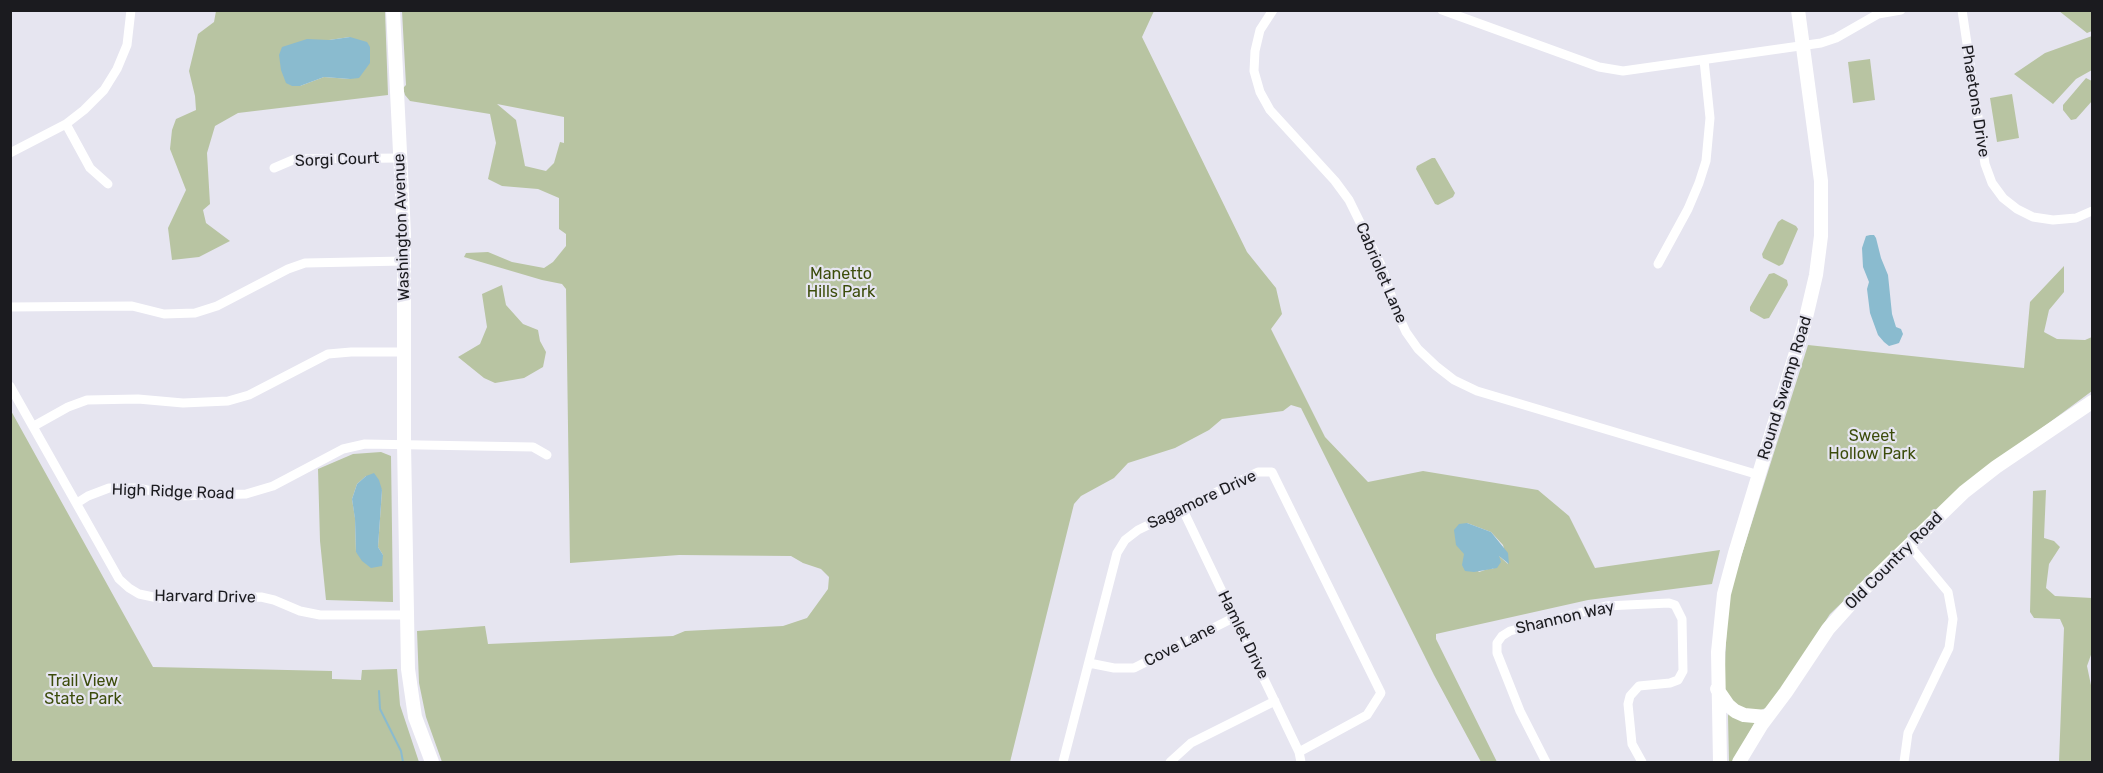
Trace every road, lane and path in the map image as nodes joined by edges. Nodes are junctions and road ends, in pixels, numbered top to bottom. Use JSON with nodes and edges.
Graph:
{"nodes":[{"id":1,"x":131,"y":10,"type":"edge"},
{"id":2,"x":393,"y":10,"type":"edge"},
{"id":3,"x":1273,"y":10,"type":"edge"},
{"id":4,"x":1443,"y":10,"type":"edge"},
{"id":5,"x":1798,"y":10,"type":"edge"},
{"id":6,"x":1901,"y":10,"type":"edge"},
{"id":7,"x":1962,"y":10,"type":"edge"},
{"id":8,"x":1802,"y":46,"type":"junction"},
{"id":9,"x":1704,"y":60,"type":"junction"},
{"id":10,"x":66,"y":124,"type":"junction"},
{"id":11,"x":10,"y":153,"type":"edge"},
{"id":12,"x":401,"y":158,"type":"junction"},
{"id":13,"x":274,"y":168,"type":"dead end"},
{"id":14,"x":108,"y":184,"type":"dead end"},
{"id":15,"x":2092,"y":211,"type":"edge"},
{"id":16,"x":404,"y":261,"type":"junction"},
{"id":17,"x":1658,"y":264,"type":"dead end"},
{"id":18,"x":10,"y":307,"type":"edge"},
{"id":19,"x":404,"y":352,"type":"junction"},
{"id":20,"x":10,"y":386,"type":"edge"},
{"id":21,"x":2092,"y":402,"type":"edge"},
{"id":22,"x":34,"y":426,"type":"junction"},
{"id":23,"x":404,"y":443,"type":"junction"},
{"id":24,"x":547,"y":455,"type":"dead end"},
{"id":25,"x":1759,"y":475,"type":"junction"},
{"id":26,"x":77,"y":503,"type":"junction"},
{"id":27,"x":1182,"y":508,"type":"junction"},
{"id":28,"x":1909,"y":545,"type":"junction"},
{"id":29,"x":407,"y":615,"type":"junction"},
{"id":30,"x":1235,"y":617,"type":"junction"},
{"id":31,"x":1089,"y":663,"type":"junction"},
{"id":32,"x":1718,"y":689,"type":"junction"},
{"id":33,"x":1786,"y":692,"type":"junction"},
{"id":34,"x":1275,"y":701,"type":"junction"},
{"id":35,"x":1766,"y":717,"type":"junction"},
{"id":36,"x":1299,"y":752,"type":"junction"},
{"id":37,"x":432,"y":762,"type":"edge"},
{"id":38,"x":1063,"y":762,"type":"edge"},
{"id":39,"x":1170,"y":762,"type":"edge"},
{"id":40,"x":1301,"y":762,"type":"edge"},
{"id":41,"x":1546,"y":762,"type":"edge"},
{"id":42,"x":1642,"y":762,"type":"edge"},
{"id":43,"x":1720,"y":762,"type":"edge"},
{"id":44,"x":1739,"y":762,"type":"edge"},
{"id":45,"x":1749,"y":762,"type":"edge"},
{"id":46,"x":1904,"y":762,"type":"edge"}],
"edges":[{"from":1,"to":10,"type":"street"},
{"from":2,"to":12,"type":"main road","name":"Washington Avenue"},
{"from":3,"to":25,"type":"street","name":"Cabriolet Lane"},
{"from":4,"to":9,"type":"street"},
{"from":5,"to":8,"type":"main road","name":"Round Swamp Road"},
{"from":6,"to":8,"type":"street"},
{"from":7,"to":15,"type":"street","name":"Phaetons Drive"},
{"from":8,"to":9,"type":"street"},
{"from":8,"to":25,"type":"main road","name":"Round Swamp Road"},
{"from":9,"to":17,"type":"street"},
{"from":10,"to":11,"type":"street"},
{"from":10,"to":14,"type":"street"},
{"from":12,"to":13,"type":"street","name":"Sorgi Court"},
{"from":12,"to":16,"type":"main road","name":"Washington Avenue"},
{"from":16,"to":18,"type":"street"},
{"from":16,"to":19,"type":"main road","name":"Washington Avenue"},
{"from":19,"to":22,"type":"street"},
{"from":19,"to":23,"type":"main road","name":"Washington Avenue"},
{"from":20,"to":22,"type":"street","name":"Harvard Drive"},
{"from":21,"to":28,"type":"main road","name":"Old Country Road"},
{"from":22,"to":26,"type":"street","name":"Harvard Drive"},
{"from":23,"to":24,"type":"street"},
{"from":23,"to":26,"type":"street","name":"High Ridge Road"},
{"from":23,"to":29,"type":"main road","name":"Washington Avenue"},
{"from":25,"to":32,"type":"main road","name":"Round Swamp Road"},
{"from":26,"to":29,"type":"street","name":"Harvard Drive"},
{"from":27,"to":30,"type":"street","name":"Hamlet Drive"},
{"from":27,"to":31,"type":"street","name":"Sagamore Drive"},
{"from":27,"to":36,"type":"street","name":"Sagamore Drive"},
{"from":28,"to":33,"type":"main road","name":"Old Country Road"},
{"from":28,"to":46,"type":"street"},
{"from":29,"to":37,"type":"main road","name":"Washington Avenue"},
{"from":30,"to":31,"type":"street","name":"Cove Lane"},
{"from":30,"to":34,"type":"street","name":"Hamlet Drive"},
{"from":31,"to":38,"type":"street","name":"Sagamore Drive"},
{"from":32,"to":35,"type":"main road"},
{"from":32,"to":43,"type":"main road","name":"Round Swamp Road"},
{"from":33,"to":35,"type":"main road","name":"Old Country Road"},
{"from":33,"to":45,"type":"main road"},
{"from":34,"to":36,"type":"street","name":"Hamlet Drive"},
{"from":34,"to":39,"type":"street"},
{"from":35,"to":44,"type":"main road","name":"Old Country Road"},
{"from":36,"to":40,"type":"street","name":"Hamlet Drive"},
{"from":41,"to":42,"type":"street","name":"Shannon Way"}]}
